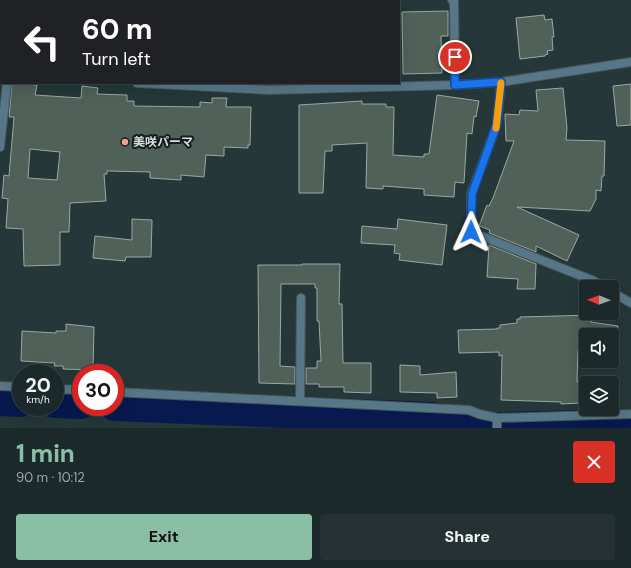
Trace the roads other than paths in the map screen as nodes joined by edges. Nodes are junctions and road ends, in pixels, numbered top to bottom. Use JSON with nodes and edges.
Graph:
{"nodes":[{"id":1,"x":452,"y":0,"type":"edge"},
{"id":2,"x":630,"y":62,"type":"edge"},
{"id":3,"x":501,"y":82,"type":"junction"},
{"id":4,"x":7,"y":84,"type":"edge"},
{"id":5,"x":179,"y":84,"type":"edge"},
{"id":6,"x":455,"y":85,"type":"junction"},
{"id":7,"x":264,"y":86,"type":"edge"},
{"id":8,"x":0,"y":147,"type":"edge"},
{"id":9,"x":591,"y":280,"type":"edge"},
{"id":10,"x":619,"y":296,"type":"edge"},
{"id":11,"x":301,"y":298,"type":"dead end"},
{"id":12,"x":631,"y":303,"type":"edge"},
{"id":13,"x":0,"y":386,"type":"edge"},
{"id":14,"x":12,"y":387,"type":"edge"},
{"id":15,"x":124,"y":392,"type":"edge"},
{"id":16,"x":300,"y":401,"type":"junction"},
{"id":17,"x":631,"y":414,"type":"edge"},
{"id":18,"x":497,"y":423,"type":"edge"}],
"edges":[{"from":1,"to":6,"type":"street"},
{"from":2,"to":3,"type":"street"},
{"from":3,"to":6,"type":"street"},
{"from":3,"to":9,"type":"street"},
{"from":4,"to":8,"type":"street"},
{"from":5,"to":7,"type":"street"},
{"from":6,"to":7,"type":"street"},
{"from":10,"to":12,"type":"street"},
{"from":11,"to":16,"type":"street"},
{"from":13,"to":14,"type":"street"},
{"from":15,"to":16,"type":"street"},
{"from":16,"to":18,"type":"street"},
{"from":17,"to":18,"type":"street"}]}
